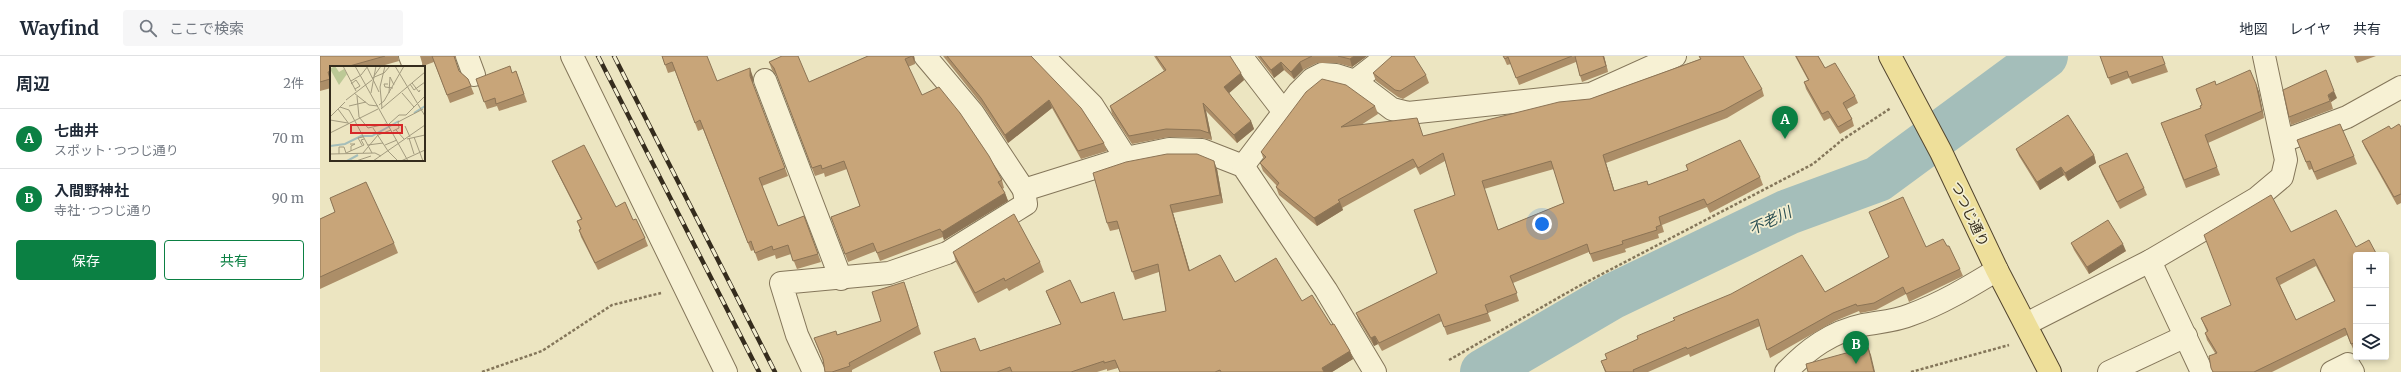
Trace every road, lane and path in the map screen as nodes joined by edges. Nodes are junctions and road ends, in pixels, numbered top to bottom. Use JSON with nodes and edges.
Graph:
{"nodes":[{"id":1,"x":572,"y":56,"type":"edge"},
{"id":2,"x":925,"y":56,"type":"edge"},
{"id":3,"x":1043,"y":56,"type":"edge"},
{"id":4,"x":1241,"y":56,"type":"edge"},
{"id":5,"x":1326,"y":56,"type":"edge"},
{"id":6,"x":1387,"y":56,"type":"edge"},
{"id":7,"x":1676,"y":56,"type":"edge"},
{"id":8,"x":1890,"y":56,"type":"edge"},
{"id":9,"x":2264,"y":56,"type":"edge"},
{"id":10,"x":1346,"y":78,"type":"junction"},
{"id":11,"x":765,"y":80,"type":"dead end"},
{"id":12,"x":2401,"y":86,"type":"edge"},
{"id":13,"x":1893,"y":107,"type":"dead end"},
{"id":14,"x":1284,"y":112,"type":"junction"},
{"id":15,"x":2283,"y":141,"type":"junction"},
{"id":16,"x":1126,"y":158,"type":"junction"},
{"id":17,"x":1243,"y":166,"type":"junction"},
{"id":18,"x":1024,"y":190,"type":"junction"},
{"id":19,"x":2150,"y":261,"type":"junction"},
{"id":20,"x":1997,"y":270,"type":"junction"},
{"id":21,"x":841,"y":279,"type":"junction"},
{"id":22,"x":686,"y":286,"type":"junction"},
{"id":23,"x":2030,"y":332,"type":"junction"},
{"id":24,"x":2186,"y":336,"type":"junction"},
{"id":25,"x":1449,"y":360,"type":"dead end"},
{"id":26,"x":482,"y":372,"type":"edge"},
{"id":27,"x":726,"y":372,"type":"edge"},
{"id":28,"x":814,"y":372,"type":"edge"},
{"id":29,"x":1375,"y":372,"type":"edge"},
{"id":30,"x":1786,"y":372,"type":"edge"},
{"id":31,"x":1911,"y":372,"type":"edge"},
{"id":32,"x":2050,"y":372,"type":"edge"},
{"id":33,"x":2109,"y":372,"type":"edge"},
{"id":34,"x":2202,"y":372,"type":"edge"},
{"id":35,"x":2332,"y":372,"type":"edge"},
{"id":36,"x":2353,"y":372,"type":"edge"}],
"edges":[{"from":1,"to":22,"type":"street"},
{"from":2,"to":18,"type":"street"},
{"from":3,"to":16,"type":"street"},
{"from":4,"to":14,"type":"street"},
{"from":5,"to":10,"type":"street"},
{"from":6,"to":10,"type":"street"},
{"from":7,"to":10,"type":"street"},
{"from":8,"to":20,"type":"main road","name":"つつじ通り"},
{"from":9,"to":15,"type":"street"},
{"from":10,"to":14,"type":"street"},
{"from":11,"to":21,"type":"street"},
{"from":12,"to":15,"type":"street"},
{"from":13,"to":25,"type":"path"},
{"from":14,"to":17,"type":"street"},
{"from":15,"to":19,"type":"street"},
{"from":16,"to":17,"type":"street"},
{"from":16,"to":18,"type":"street"},
{"from":17,"to":29,"type":"street"},
{"from":18,"to":21,"type":"street"},
{"from":19,"to":23,"type":"street"},
{"from":19,"to":24,"type":"street"},
{"from":20,"to":23,"type":"main road","name":"つつじ通り"},
{"from":20,"to":30,"type":"street"},
{"from":21,"to":28,"type":"street"},
{"from":22,"to":26,"type":"path"},
{"from":22,"to":27,"type":"street"},
{"from":23,"to":31,"type":"path"},
{"from":23,"to":32,"type":"main road","name":"つつじ通り"},
{"from":24,"to":33,"type":"street"},
{"from":24,"to":34,"type":"street"},
{"from":35,"to":36,"type":"street"}]}
